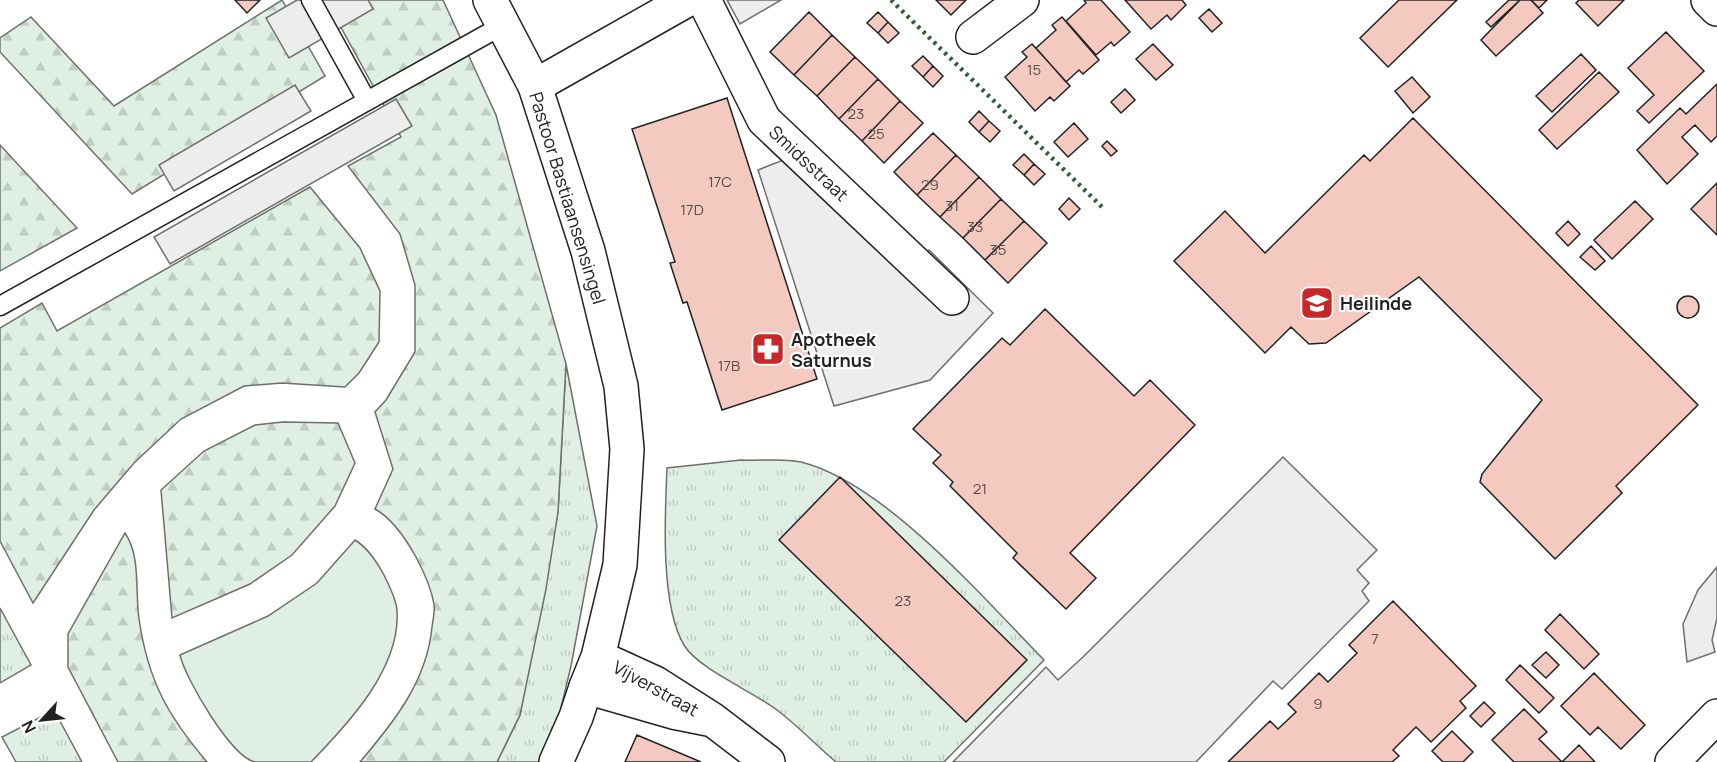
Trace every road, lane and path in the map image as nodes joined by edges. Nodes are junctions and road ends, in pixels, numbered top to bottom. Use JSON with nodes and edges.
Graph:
{"nodes":[{"id":1,"x":310,"y":0,"type":"edge"},
{"id":2,"x":687,"y":0,"type":"edge"},
{"id":3,"x":704,"y":0,"type":"edge"},
{"id":4,"x":1022,"y":0,"type":"edge"},
{"id":5,"x":1708,"y":0,"type":"edge"},
{"id":6,"x":1717,"y":9,"type":"edge"},
{"id":7,"x":498,"y":12,"type":"edge"},
{"id":8,"x":973,"y":37,"type":"dead end"},
{"id":9,"x":535,"y":86,"type":"junction"},
{"id":10,"x":367,"y":100,"type":"junction"},
{"id":11,"x":952,"y":297,"type":"dead end"},
{"id":12,"x":0,"y":306,"type":"edge"},
{"id":13,"x":597,"y":657,"type":"junction"},
{"id":14,"x":586,"y":687,"type":"junction"},
{"id":15,"x":1717,"y":716,"type":"edge"},
{"id":16,"x":713,"y":720,"type":"junction"},
{"id":17,"x":556,"y":762,"type":"edge"},
{"id":18,"x":768,"y":762,"type":"edge"},
{"id":19,"x":1672,"y":762,"type":"edge"}],
"edges":[{"from":1,"to":10,"type":"lane"},
{"from":2,"to":9,"type":"street"},
{"from":3,"to":11,"type":"street","name":"Smidsstraat"},
{"from":4,"to":8,"type":"street"},
{"from":5,"to":6,"type":"street"},
{"from":7,"to":9,"type":"street","name":"Pastoor Bastiaansensingel"},
{"from":7,"to":10,"type":"lane","name":"Pastoor Bastiaansensingel"},
{"from":9,"to":13,"type":"street","name":"Pastoor Bastiaansensingel"},
{"from":10,"to":12,"type":"lane","name":"Pastoor Bastiaansensingel"},
{"from":13,"to":14,"type":"street","name":"Pastoor Bastiaansensingel"},
{"from":13,"to":16,"type":"street","name":"Vijverstraat"},
{"from":14,"to":16,"type":"street","name":"Vijverstraat"},
{"from":14,"to":17,"type":"street","name":"Pastoor Bastiaansensingel"},
{"from":15,"to":19,"type":"street"},
{"from":16,"to":18,"type":"street","name":"Vijverstraat"}]}
